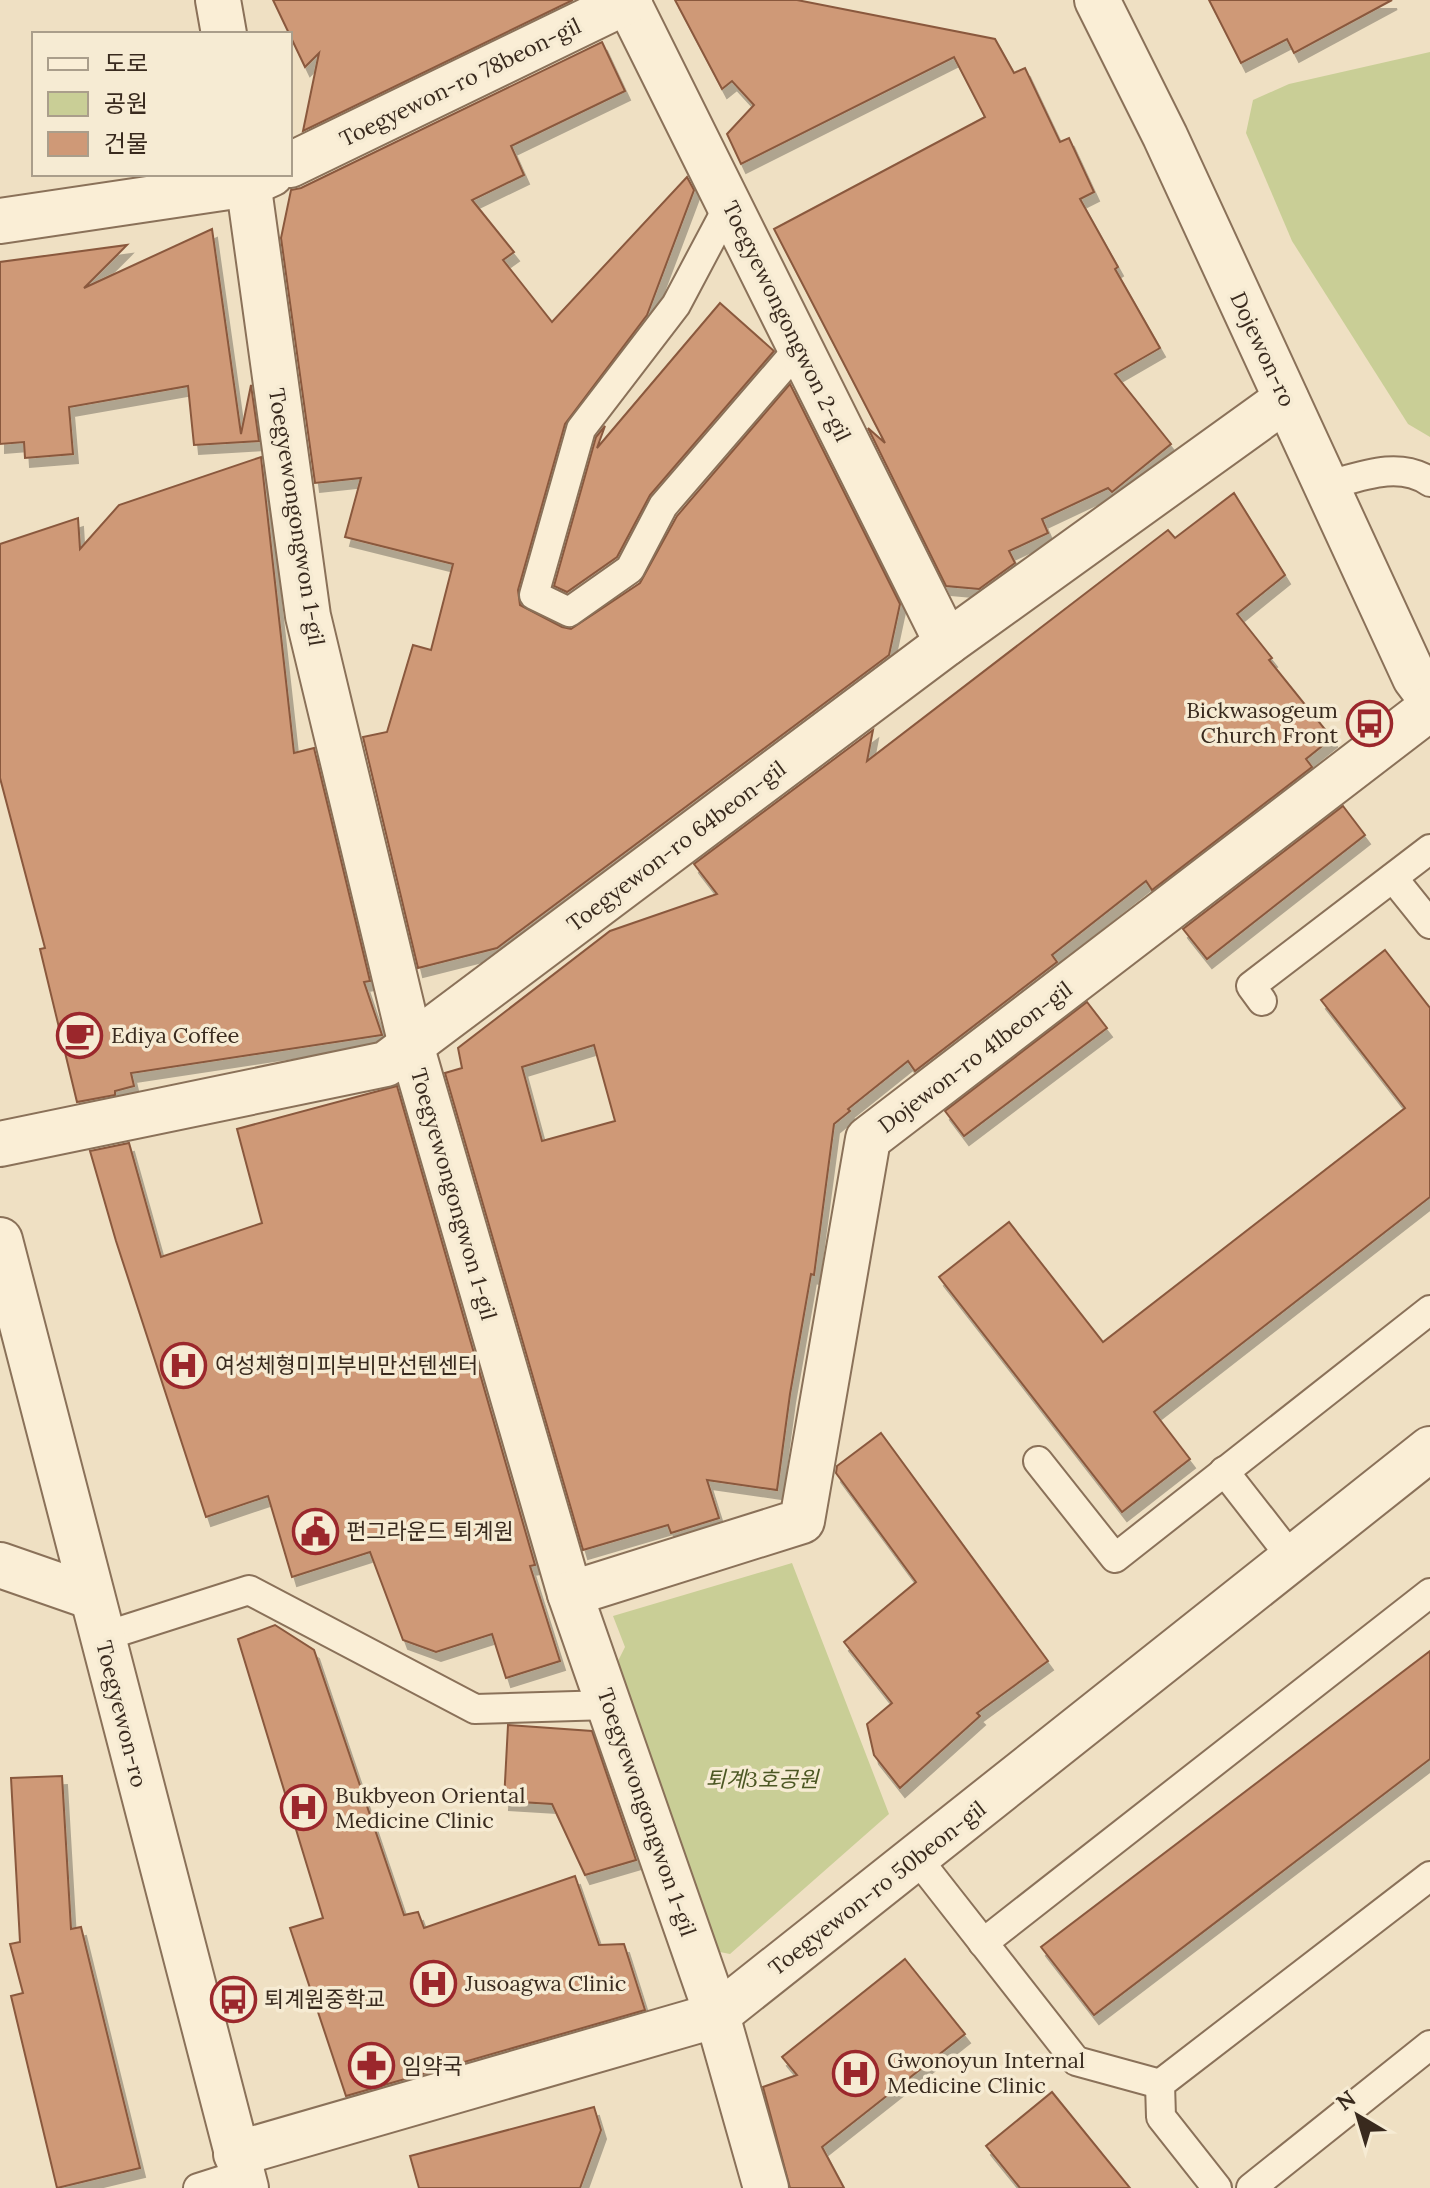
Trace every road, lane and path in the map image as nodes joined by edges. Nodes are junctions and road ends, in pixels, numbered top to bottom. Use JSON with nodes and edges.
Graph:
{"nodes":[{"id":1,"x":218,"y":0,"type":"edge"},
{"id":2,"x":628,"y":0,"type":"edge"},
{"id":3,"x":1097,"y":0,"type":"edge"},
{"id":4,"x":224,"y":32,"type":"edge"},
{"id":5,"x":292,"y":164,"type":"edge"},
{"id":6,"x":256,"y":177,"type":"edge"},
{"id":7,"x":729,"y":205,"type":"junction"},
{"id":8,"x":0,"y":221,"type":"edge"},
{"id":9,"x":800,"y":347,"type":"junction"},
{"id":10,"x":1286,"y":399,"type":"junction"},
{"id":11,"x":1430,"y":482,"type":"edge"},
{"id":12,"x":1326,"y":486,"type":"junction"},
{"id":13,"x":947,"y":643,"type":"junction"},
{"id":14,"x":1430,"y":698,"type":"edge"},
{"id":15,"x":1430,"y":708,"type":"edge"},
{"id":16,"x":1430,"y":849,"type":"edge"},
{"id":17,"x":1393,"y":878,"type":"junction"},
{"id":18,"x":1430,"y":924,"type":"edge"},
{"id":19,"x":1262,"y":1001,"type":"dead end"},
{"id":20,"x":411,"y":1045,"type":"junction"},
{"id":21,"x":0,"y":1144,"type":"edge"},
{"id":22,"x":0,"y":1240,"type":"edge"},
{"id":23,"x":1430,"y":1310,"type":"edge"},
{"id":24,"x":1430,"y":1449,"type":"edge"},
{"id":25,"x":1038,"y":1461,"type":"dead end"},
{"id":26,"x":1224,"y":1471,"type":"junction"},
{"id":27,"x":1292,"y":1558,"type":"junction"},
{"id":28,"x":0,"y":1565,"type":"edge"},
{"id":29,"x":1430,"y":1593,"type":"edge"},
{"id":30,"x":570,"y":1594,"type":"junction"},
{"id":31,"x":97,"y":1617,"type":"junction"},
{"id":32,"x":609,"y":1705,"type":"junction"},
{"id":33,"x":916,"y":1857,"type":"junction"},
{"id":34,"x":1427,"y":1885,"type":"edge"},
{"id":35,"x":983,"y":1943,"type":"junction"},
{"id":36,"x":717,"y":2015,"type":"junction"},
{"id":37,"x":1430,"y":2045,"type":"edge"},
{"id":38,"x":1160,"y":2084,"type":"junction"},
{"id":39,"x":241,"y":2172,"type":"edge"},
{"id":40,"x":198,"y":2188,"type":"edge"},
{"id":41,"x":766,"y":2188,"type":"edge"},
{"id":42,"x":1217,"y":2188,"type":"edge"},
{"id":43,"x":1251,"y":2188,"type":"edge"}],
"edges":[{"from":1,"to":4,"type":"street"},
{"from":2,"to":5,"type":"street","name":"Toegyewon-ro 78beon-gil"},
{"from":2,"to":7,"type":"street","name":"Toegyewongongwon 2-gil"},
{"from":3,"to":10,"type":"street","name":"Dojewon-ro"},
{"from":6,"to":8,"type":"street"},
{"from":6,"to":20,"type":"street","name":"Toegyewongongwon 1-gil"},
{"from":7,"to":9,"type":"street","name":"Toegyewongongwon 2-gil"},
{"from":7,"to":9,"type":"lane"},
{"from":9,"to":13,"type":"street","name":"Toegyewongongwon 2-gil"},
{"from":10,"to":12,"type":"street","name":"Dojewon-ro"},
{"from":10,"to":13,"type":"street","name":"Toegyewon-ro 64beon-gil"},
{"from":11,"to":12,"type":"lane"},
{"from":12,"to":14,"type":"street","name":"Dojewon-ro"},
{"from":13,"to":20,"type":"street","name":"Toegyewon-ro 64beon-gil"},
{"from":15,"to":30,"type":"street","name":"Dojewon-ro 41beon-gil"},
{"from":16,"to":17,"type":"lane"},
{"from":17,"to":18,"type":"lane"},
{"from":17,"to":19,"type":"lane"},
{"from":20,"to":21,"type":"street","name":"Toegyewon-ro 64beon-gil"},
{"from":20,"to":30,"type":"street","name":"Toegyewongongwon 1-gil"},
{"from":22,"to":31,"type":"street","name":"Toegyewon-ro"},
{"from":23,"to":26,"type":"lane"},
{"from":24,"to":27,"type":"street","name":"Toegyewon-ro 50beon-gil"},
{"from":25,"to":26,"type":"lane"},
{"from":26,"to":27,"type":"lane"},
{"from":27,"to":33,"type":"street","name":"Toegyewon-ro 50beon-gil"},
{"from":28,"to":31,"type":"street"},
{"from":29,"to":35,"type":"lane"},
{"from":30,"to":32,"type":"street","name":"Toegyewongongwon 1-gil"},
{"from":31,"to":32,"type":"lane"},
{"from":31,"to":39,"type":"street","name":"Toegyewon-ro"},
{"from":32,"to":36,"type":"street","name":"Toegyewongongwon 1-gil"},
{"from":33,"to":35,"type":"lane"},
{"from":33,"to":36,"type":"street","name":"Toegyewon-ro 50beon-gil"},
{"from":34,"to":38,"type":"lane"},
{"from":35,"to":38,"type":"lane"},
{"from":36,"to":39,"type":"street","name":"Toegyewon-ro 50beon-gil"},
{"from":36,"to":41,"type":"street","name":"Toegyewongongwon 1-gil"},
{"from":37,"to":43,"type":"lane"},
{"from":38,"to":42,"type":"lane"},
{"from":39,"to":40,"type":"lane"}]}
